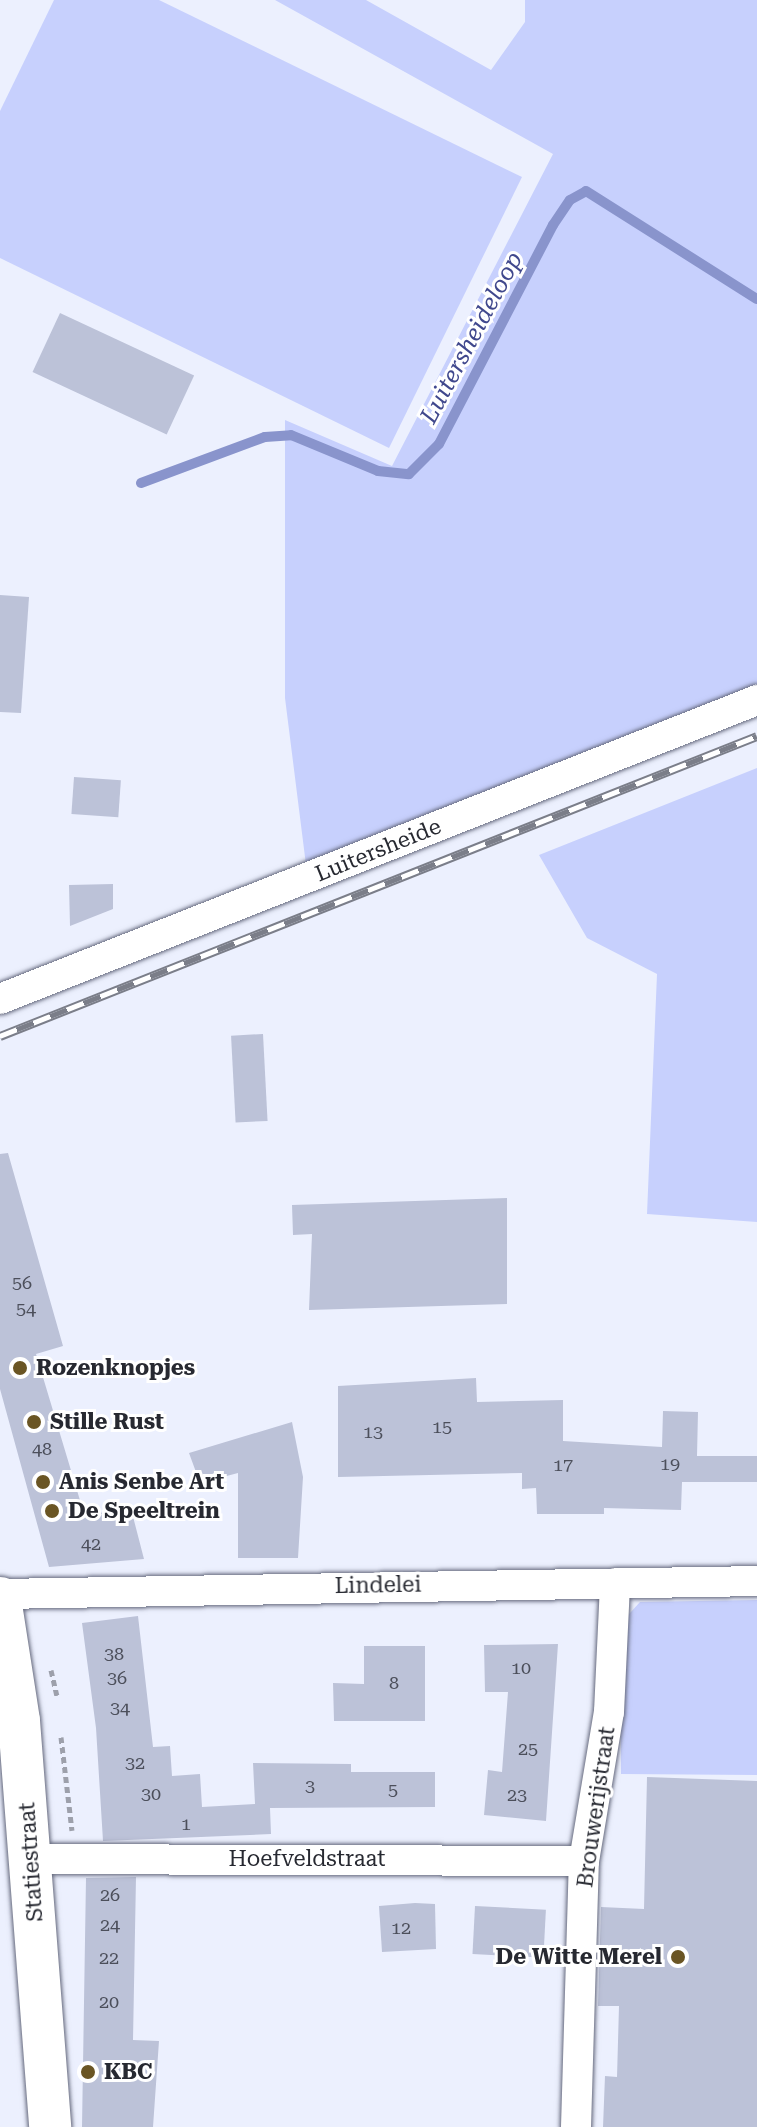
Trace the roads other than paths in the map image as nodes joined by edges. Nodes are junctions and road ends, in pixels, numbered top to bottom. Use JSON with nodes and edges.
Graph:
{"nodes":[{"id":1,"x":757,"y":700,"type":"edge"},
{"id":2,"x":0,"y":999,"type":"edge"},
{"id":3,"x":757,"y":1581,"type":"edge"},
{"id":4,"x":615,"y":1583,"type":"junction"},
{"id":5,"x":0,"y":1596,"type":"edge"},
{"id":6,"x":31,"y":1859,"type":"junction"},
{"id":7,"x":584,"y":1861,"type":"junction"},
{"id":8,"x":50,"y":2127,"type":"edge"},
{"id":9,"x":576,"y":2127,"type":"edge"}],
"edges":[{"from":1,"to":2,"type":"street","name":"Luitersheide"},
{"from":3,"to":4,"type":"street","name":"Lindelei"},
{"from":4,"to":5,"type":"street","name":"Lindelei"},
{"from":4,"to":7,"type":"street","name":"Brouwerijstraat"},
{"from":5,"to":6,"type":"street","name":"Statiestraat"},
{"from":6,"to":7,"type":"street","name":"Hoefveldstraat"},
{"from":6,"to":8,"type":"street","name":"Statiestraat"},
{"from":7,"to":9,"type":"street","name":"Brouwerijstraat"}]}
